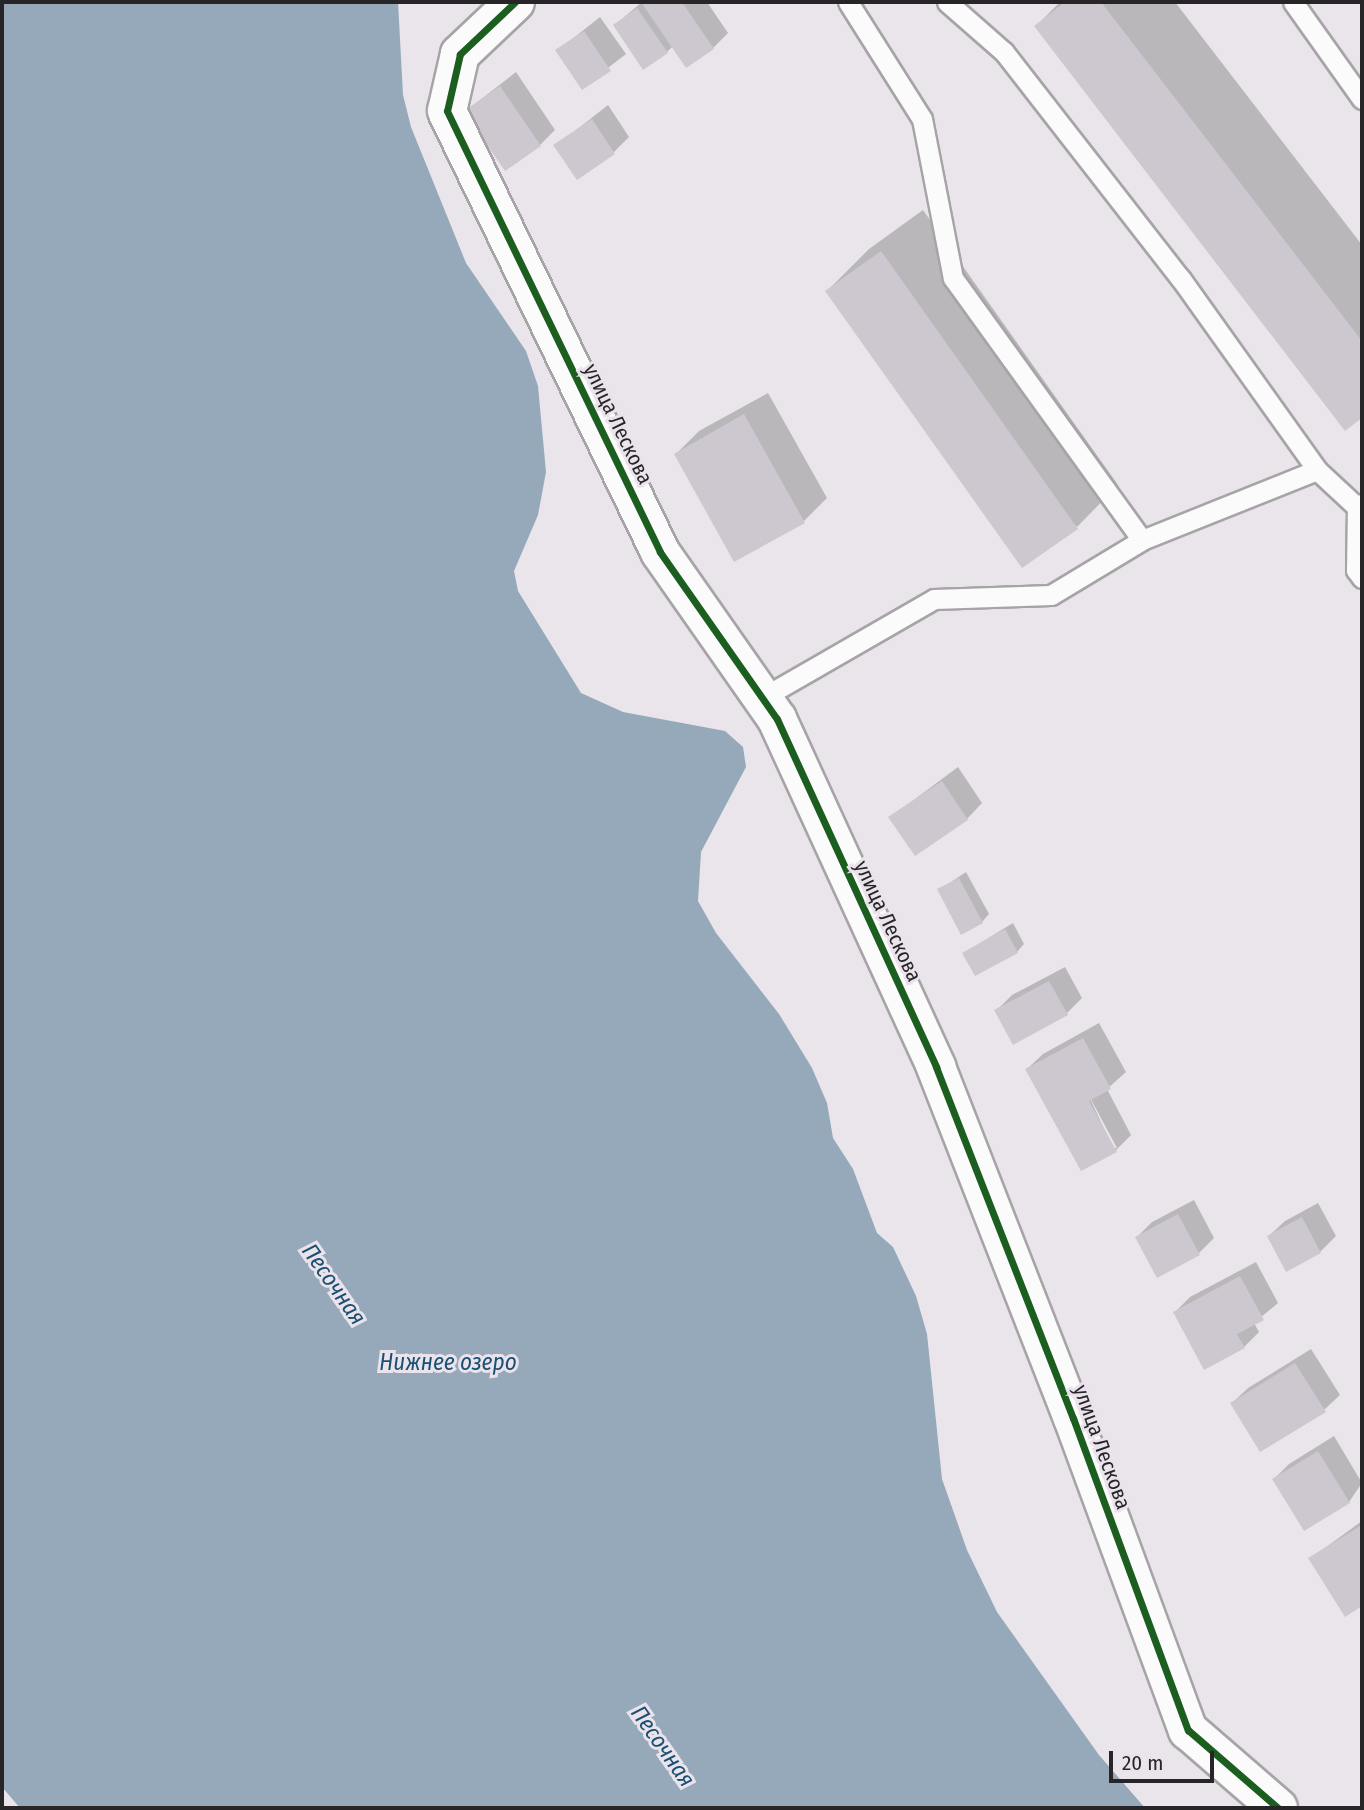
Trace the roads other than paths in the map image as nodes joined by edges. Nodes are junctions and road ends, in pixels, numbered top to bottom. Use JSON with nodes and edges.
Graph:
{"nodes":[{"id":1,"x":515,"y":2,"type":"edge"},
{"id":2,"x":848,"y":2,"type":"edge"},
{"id":3,"x":947,"y":2,"type":"edge"},
{"id":4,"x":1293,"y":2,"type":"edge"},
{"id":5,"x":1362,"y":99,"type":"edge"},
{"id":6,"x":1318,"y":470,"type":"junction"},
{"id":7,"x":1360,"y":506,"type":"edge"},
{"id":8,"x":1142,"y":540,"type":"junction"},
{"id":9,"x":1362,"y":578,"type":"edge"},
{"id":10,"x":762,"y":698,"type":"junction"},
{"id":11,"x":1278,"y":1808,"type":"edge"}],
"edges":[{"from":1,"to":10,"type":"street","name":"улица Лескова"},
{"from":2,"to":8,"type":"lane"},
{"from":3,"to":6,"type":"lane"},
{"from":4,"to":5,"type":"lane"},
{"from":6,"to":7,"type":"lane"},
{"from":6,"to":8,"type":"lane"},
{"from":7,"to":9,"type":"lane"},
{"from":8,"to":10,"type":"lane"},
{"from":10,"to":11,"type":"street","name":"улица Лескова"}]}
